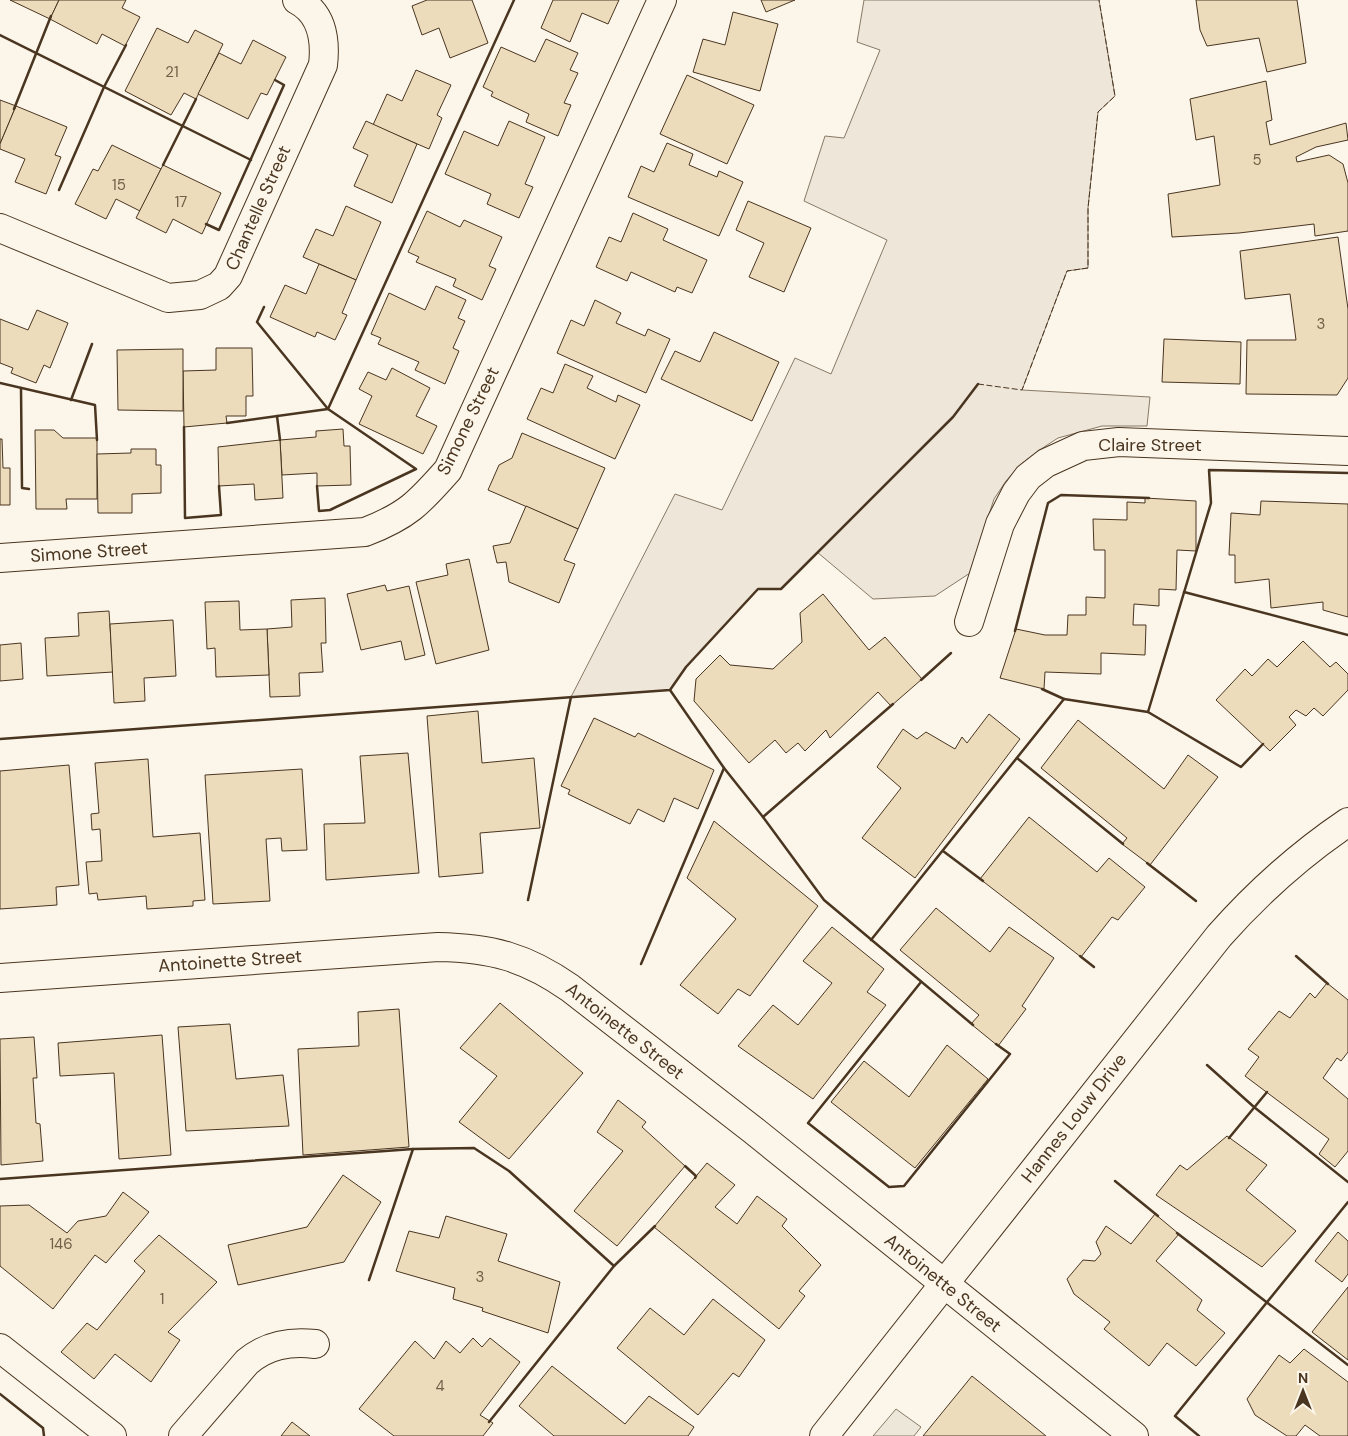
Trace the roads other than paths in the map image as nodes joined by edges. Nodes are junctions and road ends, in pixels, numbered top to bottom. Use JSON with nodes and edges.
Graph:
{"nodes":[{"id":1,"x":297,"y":0,"type":"edge"},
{"id":2,"x":662,"y":0,"type":"edge"},
{"id":3,"x":0,"y":228,"type":"edge"},
{"id":4,"x":1348,"y":451,"type":"edge"},
{"id":5,"x":0,"y":558,"type":"edge"},
{"id":6,"x":969,"y":622,"type":"dead end"},
{"id":7,"x":1348,"y":822,"type":"edge"},
{"id":8,"x":0,"y":978,"type":"edge"},
{"id":9,"x":943,"y":1283,"type":"junction"},
{"id":10,"x":315,"y":1344,"type":"dead end"},
{"id":11,"x":0,"y":1348,"type":"edge"},
{"id":12,"x":112,"y":1436,"type":"edge"},
{"id":13,"x":183,"y":1436,"type":"edge"},
{"id":14,"x":824,"y":1436,"type":"edge"},
{"id":15,"x":1134,"y":1436,"type":"edge"}],
"edges":[{"from":1,"to":3,"type":"street","name":"Chantelle Street"},
{"from":2,"to":5,"type":"street","name":"Simone Street"},
{"from":4,"to":6,"type":"street","name":"Claire Street"},
{"from":7,"to":9,"type":"street","name":"Hannes Louw Drive"},
{"from":8,"to":9,"type":"street","name":"Antoinette Street"},
{"from":9,"to":14,"type":"street","name":"Hannes Louw Drive"},
{"from":9,"to":15,"type":"street","name":"Antoinette Street"},
{"from":10,"to":13,"type":"street"},
{"from":11,"to":12,"type":"street"}]}
